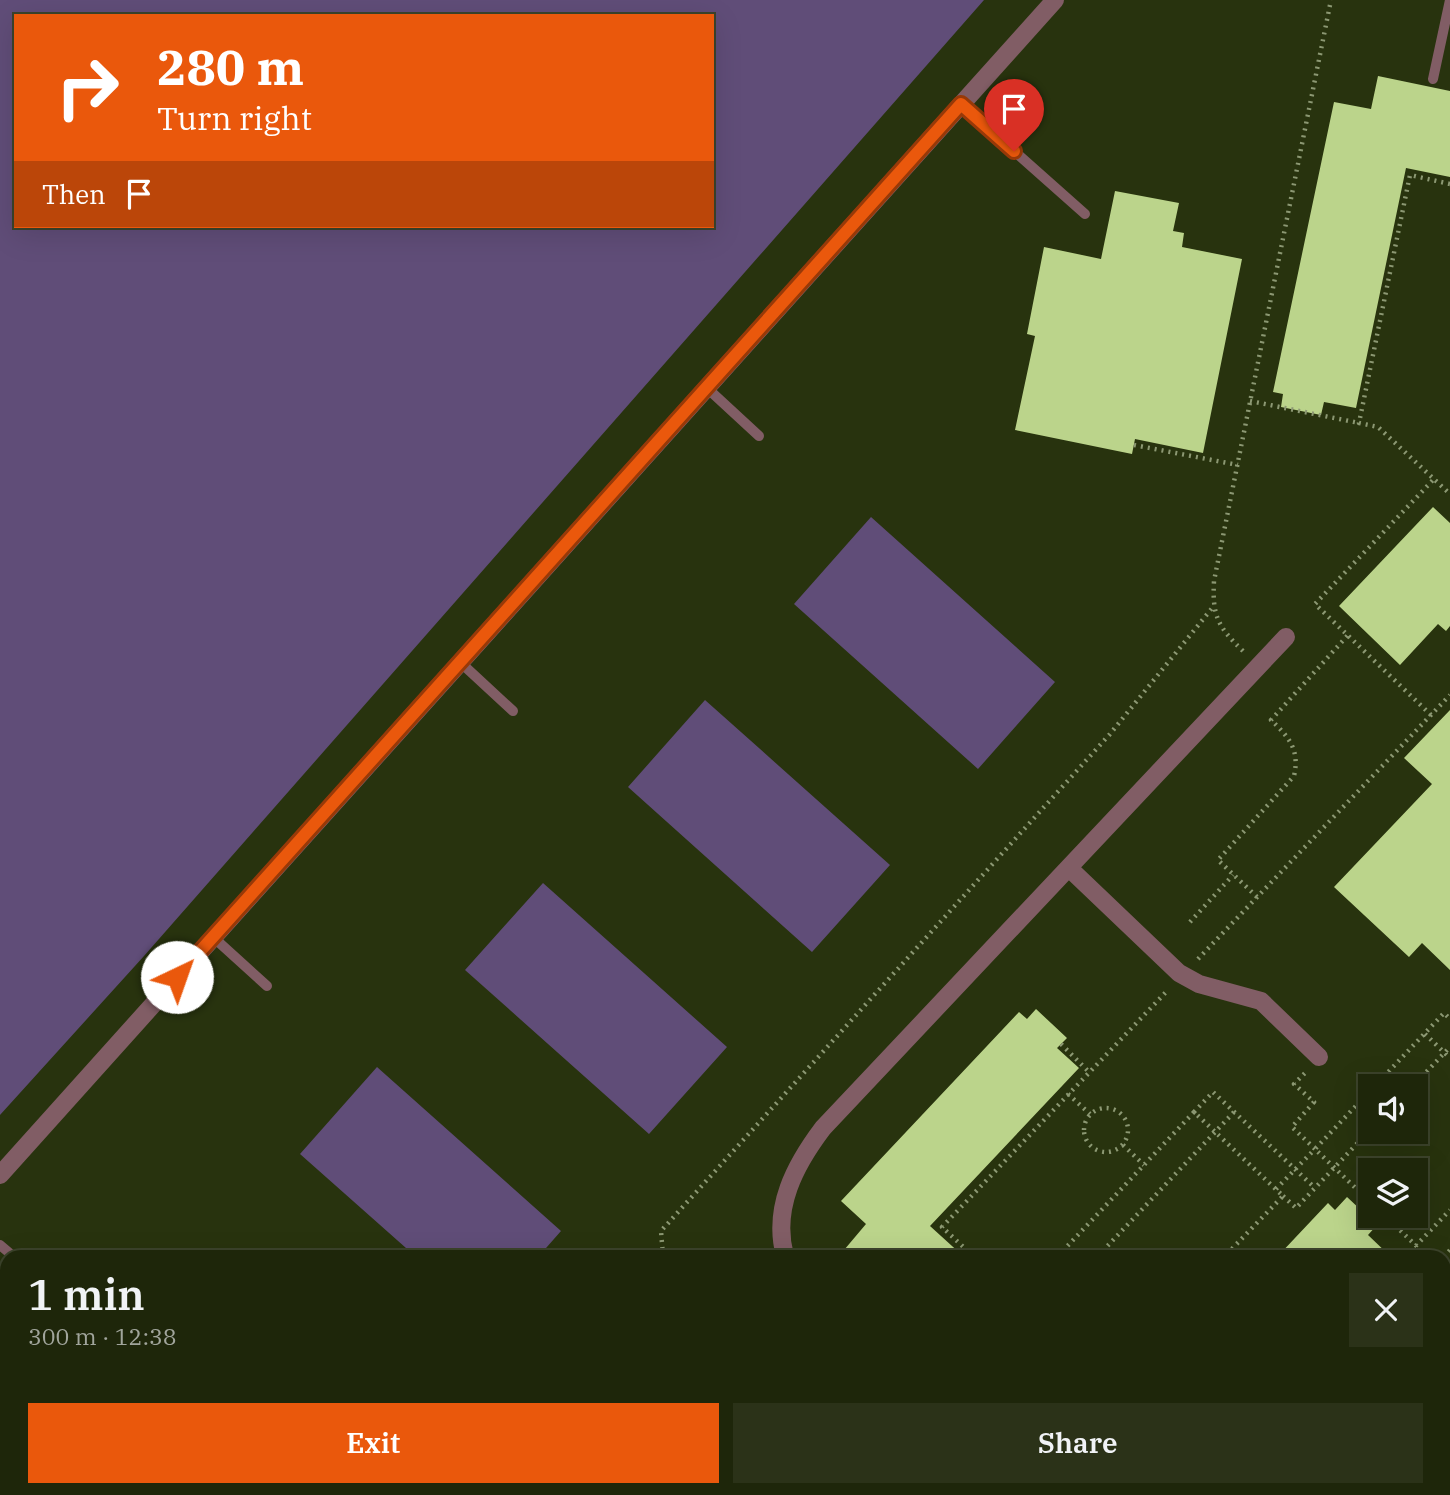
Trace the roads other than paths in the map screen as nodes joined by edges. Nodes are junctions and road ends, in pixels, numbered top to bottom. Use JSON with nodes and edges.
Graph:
{"nodes":[{"id":1,"x":1055,"y":0,"type":"edge"},
{"id":2,"x":1450,"y":0,"type":"edge"},
{"id":3,"x":1433,"y":79,"type":"dead end"},
{"id":4,"x":961,"y":104,"type":"junction"},
{"id":5,"x":1085,"y":214,"type":"dead end"},
{"id":6,"x":707,"y":388,"type":"junction"},
{"id":7,"x":759,"y":436,"type":"dead end"},
{"id":8,"x":1286,"y":637,"type":"dead end"},
{"id":9,"x":460,"y":662,"type":"junction"},
{"id":10,"x":513,"y":711,"type":"dead end"},
{"id":11,"x":1070,"y":869,"type":"junction"},
{"id":12,"x":213,"y":937,"type":"junction"},
{"id":13,"x":267,"y":986,"type":"dead end"},
{"id":14,"x":1319,"y":1057,"type":"road end"},
{"id":15,"x":0,"y":1175,"type":"edge"},
{"id":16,"x":785,"y":1250,"type":"edge"}],
"edges":[{"from":1,"to":4,"type":"street"},
{"from":2,"to":3,"type":"lane"},
{"from":4,"to":5,"type":"lane"},
{"from":4,"to":6,"type":"street"},
{"from":6,"to":7,"type":"lane"},
{"from":6,"to":9,"type":"street"},
{"from":8,"to":11,"type":"street"},
{"from":9,"to":10,"type":"lane"},
{"from":9,"to":12,"type":"street"},
{"from":11,"to":14,"type":"street"},
{"from":11,"to":16,"type":"street"},
{"from":12,"to":13,"type":"lane"},
{"from":12,"to":15,"type":"street"}]}
